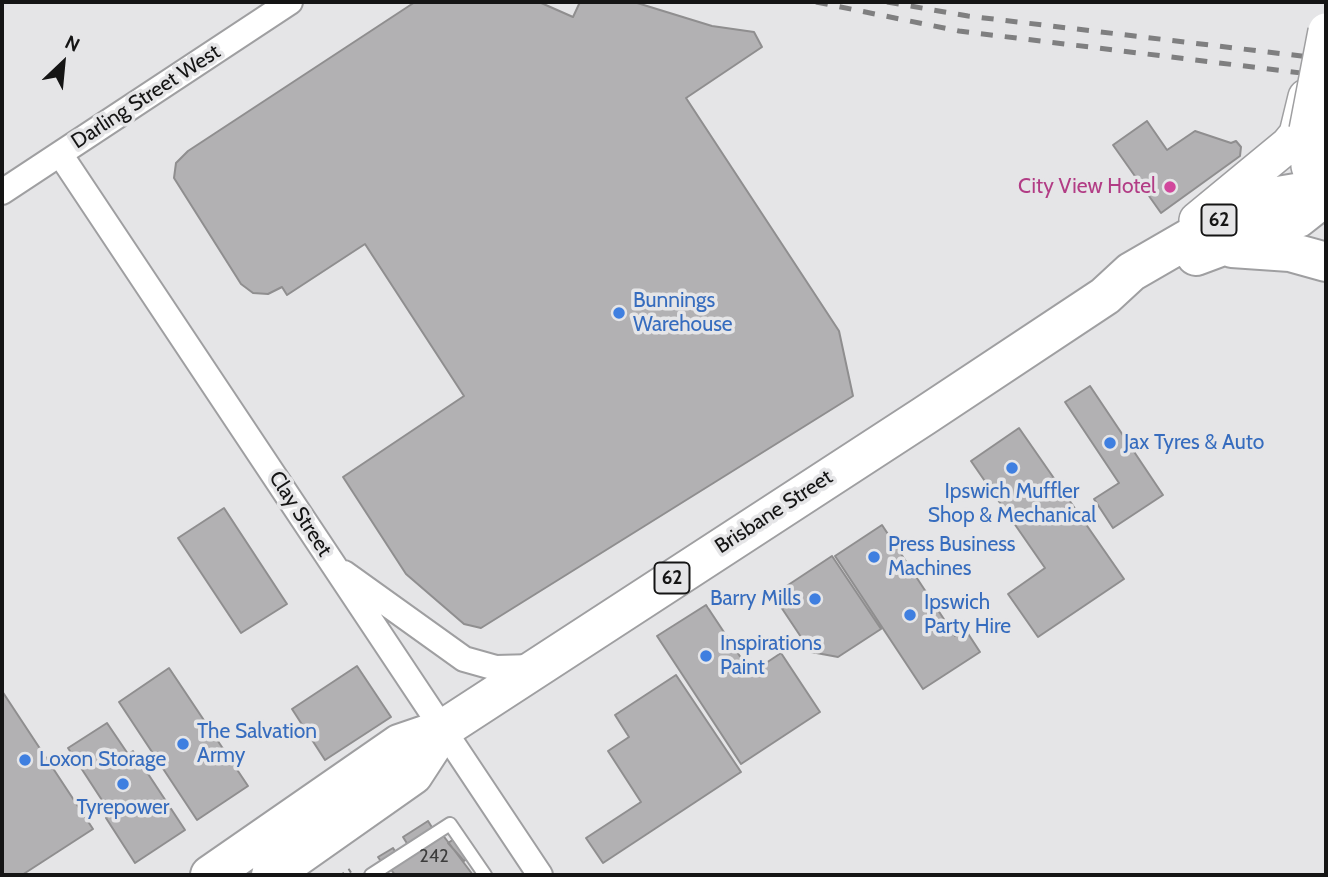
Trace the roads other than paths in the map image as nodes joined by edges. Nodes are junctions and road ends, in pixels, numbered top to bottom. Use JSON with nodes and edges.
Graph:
{"nodes":[{"id":1,"x":290,"y":2,"type":"edge"},
{"id":2,"x":1326,"y":31,"type":"edge"},
{"id":3,"x":1303,"y":130,"type":"junction"},
{"id":4,"x":60,"y":154,"type":"junction"},
{"id":5,"x":2,"y":192,"type":"edge"},
{"id":6,"x":1324,"y":196,"type":"edge"},
{"id":7,"x":1210,"y":251,"type":"junction"},
{"id":8,"x":1326,"y":262,"type":"edge"},
{"id":9,"x":1118,"y":284,"type":"junction"},
{"id":10,"x":334,"y":566,"type":"junction"},
{"id":11,"x":533,"y":667,"type":"junction"},
{"id":12,"x":443,"y":729,"type":"junction"},
{"id":13,"x":210,"y":875,"type":"edge"},
{"id":14,"x":271,"y":875,"type":"edge"},
{"id":15,"x":371,"y":875,"type":"edge"},
{"id":16,"x":485,"y":875,"type":"edge"},
{"id":17,"x":540,"y":875,"type":"edge"}],
"edges":[{"from":1,"to":4,"type":"street","name":"Darling Street West"},
{"from":2,"to":3,"type":"main road","bridge":true},
{"from":3,"to":6,"type":"main road"},
{"from":3,"to":9,"type":"main road","name":"Brisbane Street"},
{"from":4,"to":5,"type":"street","name":"Darling Street West"},
{"from":4,"to":10,"type":"street","name":"Clay Street"},
{"from":6,"to":7,"type":"main road","name":"Brisbane Street","number":"62"},
{"from":6,"to":9,"type":"main road","name":"Brisbane Street","number":"62"},
{"from":7,"to":8,"type":"main road","number":"62"},
{"from":7,"to":9,"type":"main road","name":"Brisbane Street","number":"62"},
{"from":9,"to":11,"type":"main road","name":"Brisbane Street","number":"62"},
{"from":10,"to":11,"type":"street"},
{"from":10,"to":12,"type":"street","name":"Clay Street"},
{"from":11,"to":12,"type":"main road","name":"Brisbane Street","number":"62"},
{"from":12,"to":13,"type":"main road","name":"Brisbane Street","number":"62"},
{"from":12,"to":14,"type":"main road","name":"Brisbane Street","number":"62"},
{"from":12,"to":17,"type":"street","name":"Clay Street"},
{"from":15,"to":16,"type":"lane"}]}
